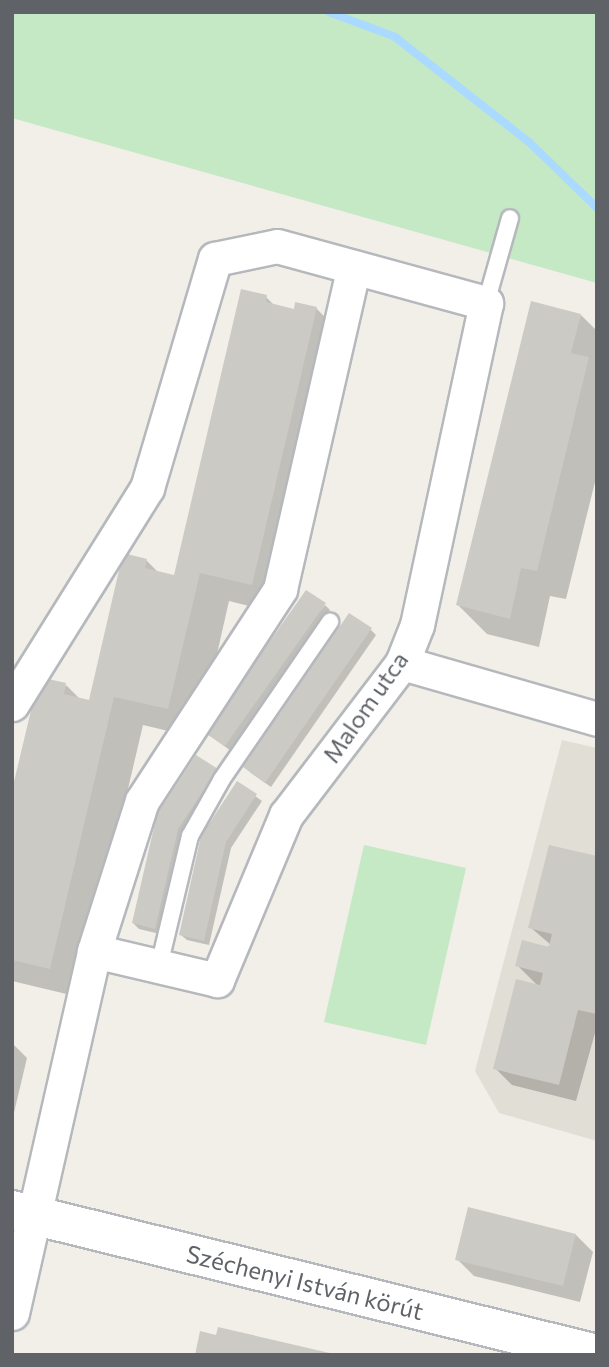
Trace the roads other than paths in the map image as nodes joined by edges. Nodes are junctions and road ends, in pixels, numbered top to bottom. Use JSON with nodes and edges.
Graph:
{"nodes":[{"id":1,"x":510,"y":218,"type":"dead end"},
{"id":2,"x":354,"y":267,"type":"junction"},
{"id":3,"x":486,"y":303,"type":"junction"},
{"id":4,"x":330,"y":622,"type":"dead end"},
{"id":5,"x":402,"y":663,"type":"junction"},
{"id":6,"x":12,"y":704,"type":"edge"},
{"id":7,"x":597,"y":719,"type":"edge"},
{"id":8,"x":94,"y":951,"type":"junction"},
{"id":9,"x":159,"y":967,"type":"junction"},
{"id":10,"x":23,"y":1212,"type":"edge"},
{"id":11,"x":12,"y":1313,"type":"edge"},
{"id":12,"x":597,"y":1354,"type":"edge"}],
"edges":[{"from":1,"to":3,"type":"lane"},
{"from":2,"to":3,"type":"street"},
{"from":2,"to":6,"type":"street"},
{"from":2,"to":8,"type":"street"},
{"from":3,"to":5,"type":"street","name":"Malom utca"},
{"from":4,"to":9,"type":"lane"},
{"from":5,"to":7,"type":"street"},
{"from":5,"to":9,"type":"street","name":"Malom utca"},
{"from":8,"to":9,"type":"street","name":"Malom utca"},
{"from":8,"to":10,"type":"street"},
{"from":10,"to":11,"type":"street"},
{"from":10,"to":12,"type":"street","name":"Széchenyi István körút"}]}
